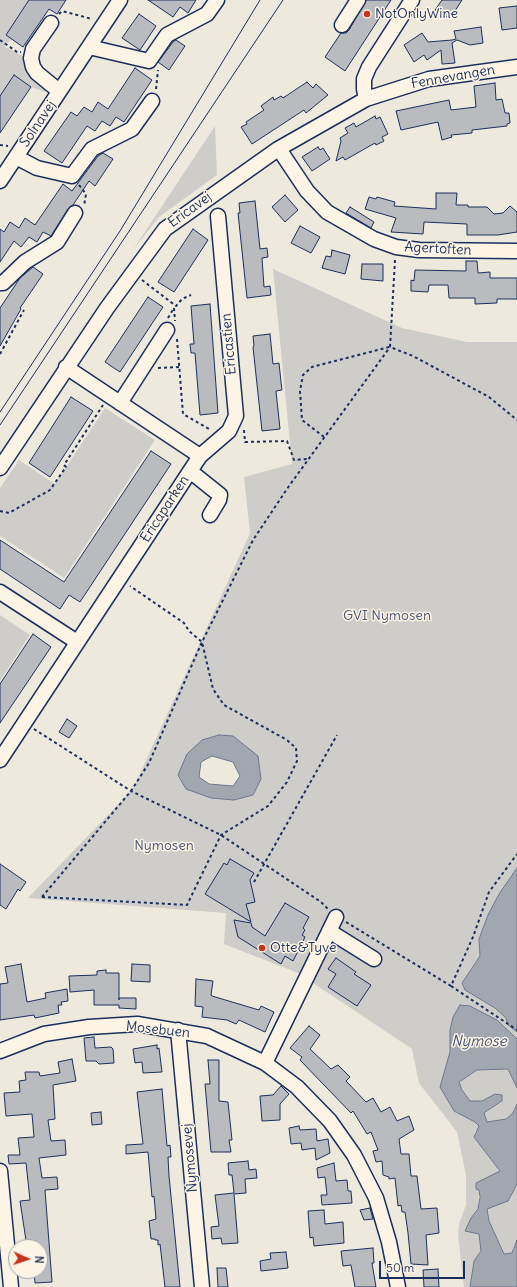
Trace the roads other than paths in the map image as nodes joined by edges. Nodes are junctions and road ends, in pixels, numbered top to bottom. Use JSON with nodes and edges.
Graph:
{"nodes":[{"id":1,"x":120,"y":0,"type":"edge"},
{"id":2,"x":217,"y":0,"type":"edge"},
{"id":3,"x":358,"y":0,"type":"edge"},
{"id":4,"x":412,"y":0,"type":"edge"},
{"id":5,"x":52,"y":23,"type":"road end"},
{"id":6,"x":342,"y":25,"type":"dead end"},
{"id":7,"x":89,"y":47,"type":"junction"},
{"id":8,"x":517,"y":67,"type":"edge"},
{"id":9,"x":59,"y":91,"type":"junction"},
{"id":10,"x":366,"y":99,"type":"junction"},
{"id":11,"x":152,"y":101,"type":"road end"},
{"id":12,"x":278,"y":149,"type":"junction"},
{"id":13,"x":16,"y":156,"type":"junction"},
{"id":14,"x":0,"y":181,"type":"edge"},
{"id":15,"x":75,"y":213,"type":"road end"},
{"id":16,"x":218,"y":216,"type":"dead end"},
{"id":17,"x":517,"y":251,"type":"edge"},
{"id":18,"x":0,"y":283,"type":"edge"},
{"id":19,"x":173,"y":330,"type":"road end"},
{"id":20,"x":66,"y":367,"type":"junction"},
{"id":21,"x":114,"y":399,"type":"junction"},
{"id":22,"x":200,"y":456,"type":"junction"},
{"id":23,"x":0,"y":468,"type":"edge"},
{"id":24,"x":190,"y":472,"type":"junction"},
{"id":25,"x":210,"y":515,"type":"dead end"},
{"id":26,"x":0,"y":592,"type":"edge"},
{"id":27,"x":77,"y":642,"type":"junction"},
{"id":28,"x":0,"y":760,"type":"edge"},
{"id":29,"x":336,"y":916,"type":"road end"},
{"id":30,"x":330,"y":931,"type":"junction"},
{"id":31,"x":374,"y":959,"type":"dead end"},
{"id":32,"x":178,"y":1030,"type":"junction"},
{"id":33,"x":0,"y":1050,"type":"edge"},
{"id":34,"x":265,"y":1063,"type":"junction"},
{"id":35,"x":0,"y":1171,"type":"edge"},
{"id":36,"x":11,"y":1287,"type":"edge"},
{"id":37,"x":202,"y":1287,"type":"edge"},
{"id":38,"x":398,"y":1287,"type":"edge"}],
"edges":[{"from":1,"to":7,"type":"street","name":"Solnavej"},
{"from":2,"to":7,"type":"street"},
{"from":3,"to":6,"type":"street"},
{"from":4,"to":10,"type":"street"},
{"from":5,"to":9,"type":"street","name":"Solnavej"},
{"from":7,"to":9,"type":"street","name":"Solnavej"},
{"from":8,"to":10,"type":"street","name":"Fennevangen"},
{"from":9,"to":13,"type":"street","name":"Solnavej"},
{"from":10,"to":12,"type":"street","name":"Ericavej"},
{"from":11,"to":13,"type":"street","name":"Solnavej"},
{"from":12,"to":17,"type":"street","name":"Agertoften"},
{"from":12,"to":20,"type":"street","name":"Ericavej"},
{"from":13,"to":14,"type":"street","name":"Solnavej"},
{"from":15,"to":18,"type":"street"},
{"from":16,"to":22,"type":"street","name":"Ericastien"},
{"from":19,"to":21,"type":"street"},
{"from":20,"to":21,"type":"street"},
{"from":20,"to":23,"type":"street","name":"Ericavej"},
{"from":21,"to":22,"type":"street"},
{"from":22,"to":24,"type":"street","name":"Ericaparken"},
{"from":24,"to":25,"type":"street"},
{"from":24,"to":27,"type":"street","name":"Ericaparken"},
{"from":26,"to":27,"type":"street"},
{"from":27,"to":28,"type":"street","name":"Ericaparken"},
{"from":29,"to":30,"type":"street"},
{"from":30,"to":31,"type":"street"},
{"from":30,"to":34,"type":"street"},
{"from":32,"to":33,"type":"street","name":"Mosebuen"},
{"from":32,"to":34,"type":"street","name":"Mosebuen"},
{"from":32,"to":37,"type":"street","name":"Nymosevej"},
{"from":34,"to":38,"type":"street","name":"Mosebuen"},
{"from":35,"to":36,"type":"street"}]}
